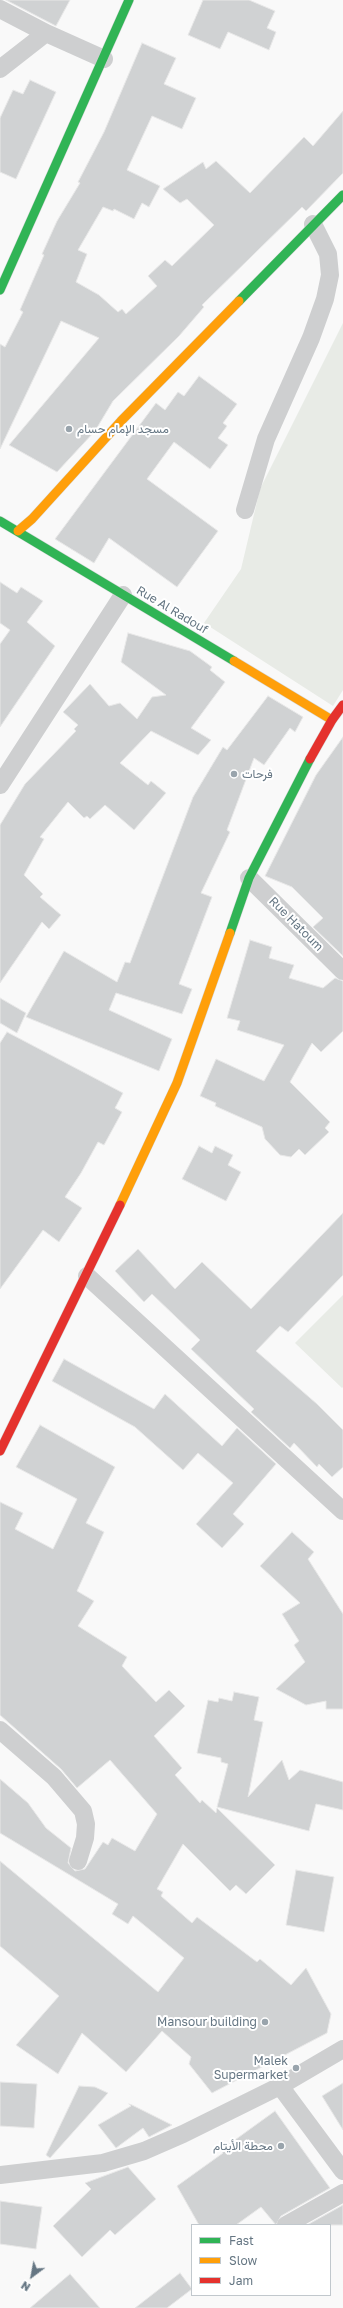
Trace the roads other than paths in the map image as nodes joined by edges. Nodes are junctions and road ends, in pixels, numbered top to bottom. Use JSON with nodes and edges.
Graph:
{"nodes":[{"id":1,"x":129,"y":0,"type":"edge"},
{"id":2,"x":0,"y":9,"type":"edge"},
{"id":3,"x":46,"y":33,"type":"junction"},
{"id":4,"x":104,"y":59,"type":"junction"},
{"id":5,"x":0,"y":69,"type":"edge"},
{"id":6,"x":343,"y":195,"type":"edge"},
{"id":7,"x":313,"y":224,"type":"junction"},
{"id":8,"x":0,"y":290,"type":"edge"},
{"id":9,"x":245,"y":510,"type":"dead end"},
{"id":10,"x":0,"y":521,"type":"edge"},
{"id":11,"x":18,"y":531,"type":"junction"},
{"id":12,"x":123,"y":595,"type":"junction"},
{"id":13,"x":343,"y":705,"type":"edge"},
{"id":14,"x":332,"y":720,"type":"junction"},
{"id":15,"x":0,"y":785,"type":"edge"},
{"id":16,"x":249,"y":878,"type":"junction"},
{"id":17,"x":343,"y":971,"type":"edge"},
{"id":18,"x":87,"y":1276,"type":"junction"},
{"id":19,"x":0,"y":1450,"type":"edge"},
{"id":20,"x":343,"y":1511,"type":"edge"},
{"id":21,"x":0,"y":1730,"type":"edge"},
{"id":22,"x":78,"y":1862,"type":"dead end"},
{"id":23,"x":343,"y":2049,"type":"edge"},
{"id":24,"x":280,"y":2086,"type":"junction"},
{"id":25,"x":343,"y":2171,"type":"edge"},
{"id":26,"x":0,"y":2175,"type":"edge"},
{"id":27,"x":343,"y":2193,"type":"edge"},
{"id":28,"x":288,"y":2224,"type":"edge"}],
"edges":[{"from":1,"to":4,"type":"street"},
{"from":2,"to":3,"type":"street"},
{"from":3,"to":4,"type":"street"},
{"from":3,"to":5,"type":"street"},
{"from":4,"to":8,"type":"street"},
{"from":6,"to":7,"type":"street"},
{"from":7,"to":9,"type":"street"},
{"from":7,"to":11,"type":"street"},
{"from":10,"to":11,"type":"street","name":"Rue Al Radouf"},
{"from":11,"to":12,"type":"street","name":"Rue Al Radouf"},
{"from":12,"to":14,"type":"street","name":"Rue Al Radouf"},
{"from":12,"to":15,"type":"street"},
{"from":13,"to":14,"type":"street"},
{"from":14,"to":16,"type":"street"},
{"from":16,"to":17,"type":"street","name":"Rue Hatoum"},
{"from":16,"to":18,"type":"street"},
{"from":18,"to":19,"type":"street"},
{"from":18,"to":20,"type":"street"},
{"from":21,"to":22,"type":"street"},
{"from":23,"to":24,"type":"street"},
{"from":24,"to":25,"type":"street"},
{"from":24,"to":26,"type":"street"},
{"from":27,"to":28,"type":"street"}]}
